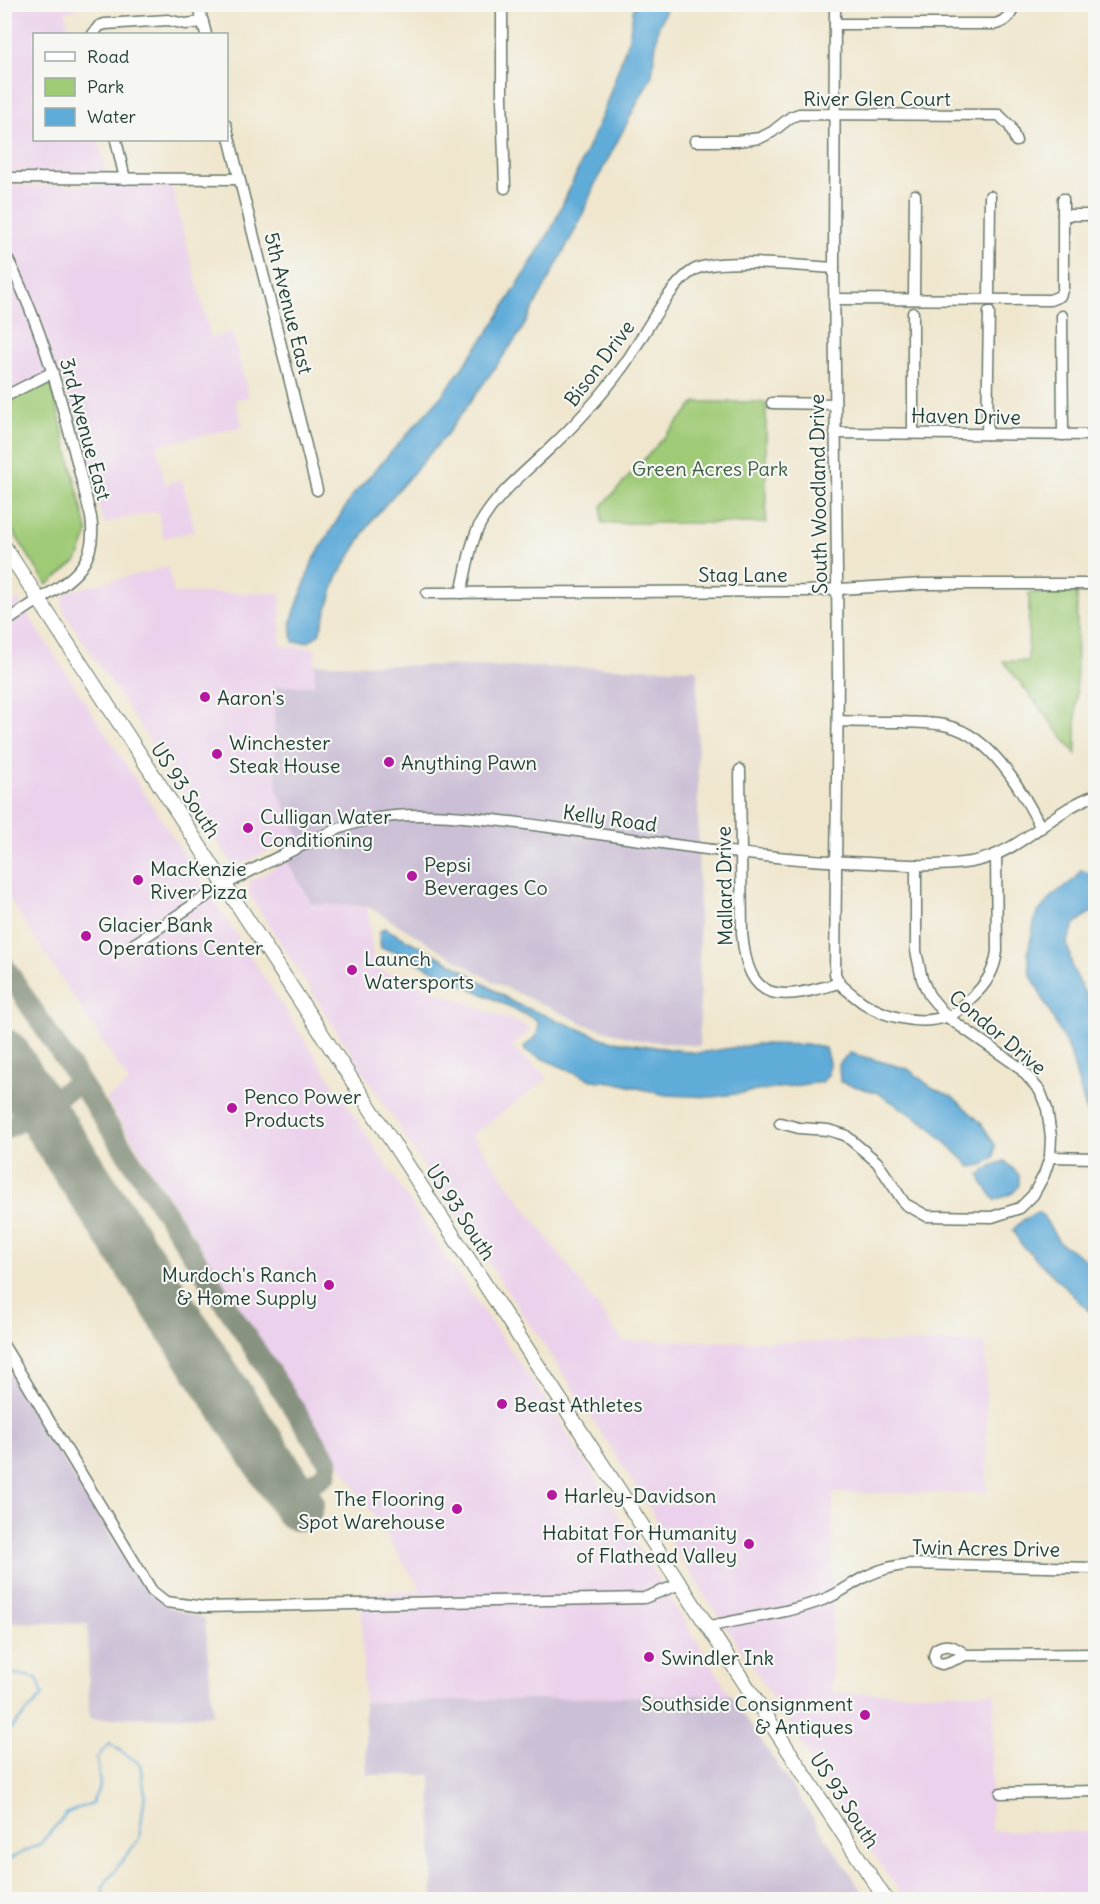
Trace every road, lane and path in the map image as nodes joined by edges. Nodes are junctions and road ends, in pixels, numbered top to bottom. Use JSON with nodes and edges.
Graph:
{"nodes":[{"id":1,"x":198,"y":4,"type":"edge"},
{"id":2,"x":502,"y":4,"type":"edge"},
{"id":3,"x":835,"y":4,"type":"edge"},
{"id":4,"x":1014,"y":4,"type":"edge"},
{"id":5,"x":203,"y":22,"type":"junction"},
{"id":6,"x":835,"y":24,"type":"junction"},
{"id":7,"x":94,"y":33,"type":"edge"},
{"id":8,"x":206,"y":33,"type":"edge"},
{"id":9,"x":835,"y":114,"type":"junction"},
{"id":10,"x":228,"y":133,"type":"edge"},
{"id":11,"x":116,"y":141,"type":"edge"},
{"id":12,"x":695,"y":141,"type":"dead end"},
{"id":13,"x":1016,"y":141,"type":"dead end"},
{"id":14,"x":4,"y":178,"type":"edge"},
{"id":15,"x":125,"y":179,"type":"junction"},
{"id":16,"x":239,"y":179,"type":"junction"},
{"id":17,"x":505,"y":189,"type":"dead end"},
{"id":18,"x":915,"y":195,"type":"dead end"},
{"id":19,"x":990,"y":196,"type":"dead end"},
{"id":20,"x":1063,"y":199,"type":"dead end"},
{"id":21,"x":1063,"y":215,"type":"junction"},
{"id":22,"x":1095,"y":215,"type":"edge"},
{"id":23,"x":4,"y":252,"type":"edge"},
{"id":24,"x":834,"y":268,"type":"junction"},
{"id":25,"x":834,"y":299,"type":"junction"},
{"id":26,"x":914,"y":299,"type":"junction"},
{"id":27,"x":989,"y":299,"type":"junction"},
{"id":28,"x":989,"y":312,"type":"dead end"},
{"id":29,"x":914,"y":313,"type":"dead end"},
{"id":30,"x":1062,"y":316,"type":"dead end"},
{"id":31,"x":53,"y":372,"type":"junction"},
{"id":32,"x":4,"y":397,"type":"edge"},
{"id":33,"x":772,"y":403,"type":"dead end"},
{"id":34,"x":835,"y":404,"type":"junction"},
{"id":35,"x":835,"y":433,"type":"junction"},
{"id":36,"x":913,"y":434,"type":"junction"},
{"id":37,"x":987,"y":434,"type":"junction"},
{"id":38,"x":1063,"y":435,"type":"junction"},
{"id":39,"x":1095,"y":435,"type":"edge"},
{"id":40,"x":317,"y":490,"type":"dead end"},
{"id":41,"x":4,"y":546,"type":"edge"},
{"id":42,"x":1095,"y":584,"type":"edge"},
{"id":43,"x":837,"y":590,"type":"junction"},
{"id":44,"x":427,"y":593,"type":"dead end"},
{"id":45,"x":461,"y":593,"type":"junction"},
{"id":46,"x":39,"y":600,"type":"junction"},
{"id":47,"x":4,"y":623,"type":"edge"},
{"id":48,"x":838,"y":721,"type":"junction"},
{"id":49,"x":740,"y":770,"type":"dead end"},
{"id":50,"x":1095,"y":795,"type":"edge"},
{"id":51,"x":1041,"y":828,"type":"junction"},
{"id":52,"x":742,"y":854,"type":"junction"},
{"id":53,"x":996,"y":855,"type":"junction"},
{"id":54,"x":837,"y":862,"type":"junction"},
{"id":55,"x":916,"y":865,"type":"junction"},
{"id":56,"x":224,"y":885,"type":"junction"},
{"id":57,"x":134,"y":944,"type":"dead end"},
{"id":58,"x":839,"y":983,"type":"junction"},
{"id":59,"x":947,"y":1017,"type":"junction"},
{"id":60,"x":780,"y":1123,"type":"dead end"},
{"id":61,"x":1050,"y":1157,"type":"junction"},
{"id":62,"x":1095,"y":1158,"type":"edge"},
{"id":63,"x":4,"y":1347,"type":"edge"},
{"id":64,"x":1095,"y":1568,"type":"edge"},
{"id":65,"x":680,"y":1584,"type":"junction"},
{"id":66,"x":708,"y":1627,"type":"junction"},
{"id":67,"x":1095,"y":1654,"type":"edge"},
{"id":68,"x":966,"y":1655,"type":"dead end"},
{"id":69,"x":1095,"y":1791,"type":"edge"},
{"id":70,"x":1001,"y":1793,"type":"dead end"},
{"id":71,"x":886,"y":1899,"type":"edge"}],
"edges":[{"from":1,"to":5,"type":"street"},
{"from":2,"to":17,"type":"street"},
{"from":3,"to":6,"type":"street","name":"South Woodland Drive"},
{"from":4,"to":6,"type":"street"},
{"from":5,"to":7,"type":"street"},
{"from":5,"to":8,"type":"street"},
{"from":6,"to":9,"type":"street","name":"South Woodland Drive"},
{"from":9,"to":12,"type":"street","name":"River Glen Court"},
{"from":9,"to":13,"type":"street","name":"River Glen Court"},
{"from":9,"to":24,"type":"street","name":"South Woodland Drive"},
{"from":10,"to":16,"type":"street","name":"5th Avenue East"},
{"from":11,"to":15,"type":"street"},
{"from":14,"to":15,"type":"street"},
{"from":15,"to":16,"type":"street"},
{"from":16,"to":40,"type":"street","name":"5th Avenue East"},
{"from":18,"to":26,"type":"street"},
{"from":19,"to":27,"type":"street"},
{"from":20,"to":21,"type":"street"},
{"from":21,"to":22,"type":"street"},
{"from":21,"to":27,"type":"street"},
{"from":23,"to":31,"type":"street","name":"3rd Avenue East"},
{"from":24,"to":25,"type":"street","name":"South Woodland Drive"},
{"from":24,"to":45,"type":"street","name":"Bison Drive"},
{"from":25,"to":26,"type":"street"},
{"from":25,"to":34,"type":"street","name":"South Woodland Drive"},
{"from":26,"to":27,"type":"street"},
{"from":28,"to":37,"type":"street"},
{"from":29,"to":36,"type":"street"},
{"from":30,"to":38,"type":"street"},
{"from":31,"to":32,"type":"street"},
{"from":31,"to":46,"type":"street","name":"3rd Avenue East"},
{"from":33,"to":34,"type":"street"},
{"from":34,"to":35,"type":"street","name":"South Woodland Drive"},
{"from":35,"to":36,"type":"street","name":"Haven Drive"},
{"from":35,"to":43,"type":"street","name":"South Woodland Drive"},
{"from":36,"to":37,"type":"street","name":"Haven Drive"},
{"from":37,"to":38,"type":"street","name":"Haven Drive"},
{"from":38,"to":39,"type":"street","name":"Haven Drive"},
{"from":41,"to":46,"type":"main road","name":"US 93 South"},
{"from":42,"to":43,"type":"street","name":"Stag Lane"},
{"from":43,"to":45,"type":"street","name":"Stag Lane"},
{"from":43,"to":48,"type":"street","name":"South Woodland Drive"},
{"from":44,"to":45,"type":"street","name":"Stag Lane"},
{"from":46,"to":47,"type":"street","name":"3rd Avenue East"},
{"from":46,"to":56,"type":"main road","name":"US 93 South"},
{"from":48,"to":51,"type":"street"},
{"from":48,"to":54,"type":"street","name":"South Woodland Drive"},
{"from":49,"to":52,"type":"street","name":"Mallard Drive"},
{"from":50,"to":51,"type":"street","name":"Kelly Road"},
{"from":51,"to":53,"type":"street","name":"Kelly Road"},
{"from":52,"to":54,"type":"street","name":"Kelly Road"},
{"from":52,"to":56,"type":"street","name":"Kelly Road"},
{"from":52,"to":58,"type":"street","name":"Mallard Drive"},
{"from":53,"to":55,"type":"street","name":"Kelly Road"},
{"from":53,"to":59,"type":"street"},
{"from":54,"to":55,"type":"street","name":"Kelly Road"},
{"from":54,"to":58,"type":"street","name":"South Woodland Drive"},
{"from":55,"to":59,"type":"street","name":"Condor Drive"},
{"from":56,"to":57,"type":"street","name":"Kelly Road"},
{"from":56,"to":65,"type":"main road","name":"US 93 South"},
{"from":58,"to":59,"type":"street"},
{"from":59,"to":61,"type":"street","name":"Condor Drive"},
{"from":60,"to":61,"type":"street"},
{"from":61,"to":62,"type":"street"},
{"from":63,"to":65,"type":"street"},
{"from":64,"to":66,"type":"street","name":"Twin Acres Drive"},
{"from":65,"to":66,"type":"main road","name":"US 93 South"},
{"from":66,"to":71,"type":"main road","name":"US 93 South"},
{"from":67,"to":68,"type":"street"},
{"from":69,"to":70,"type":"street"}]}
